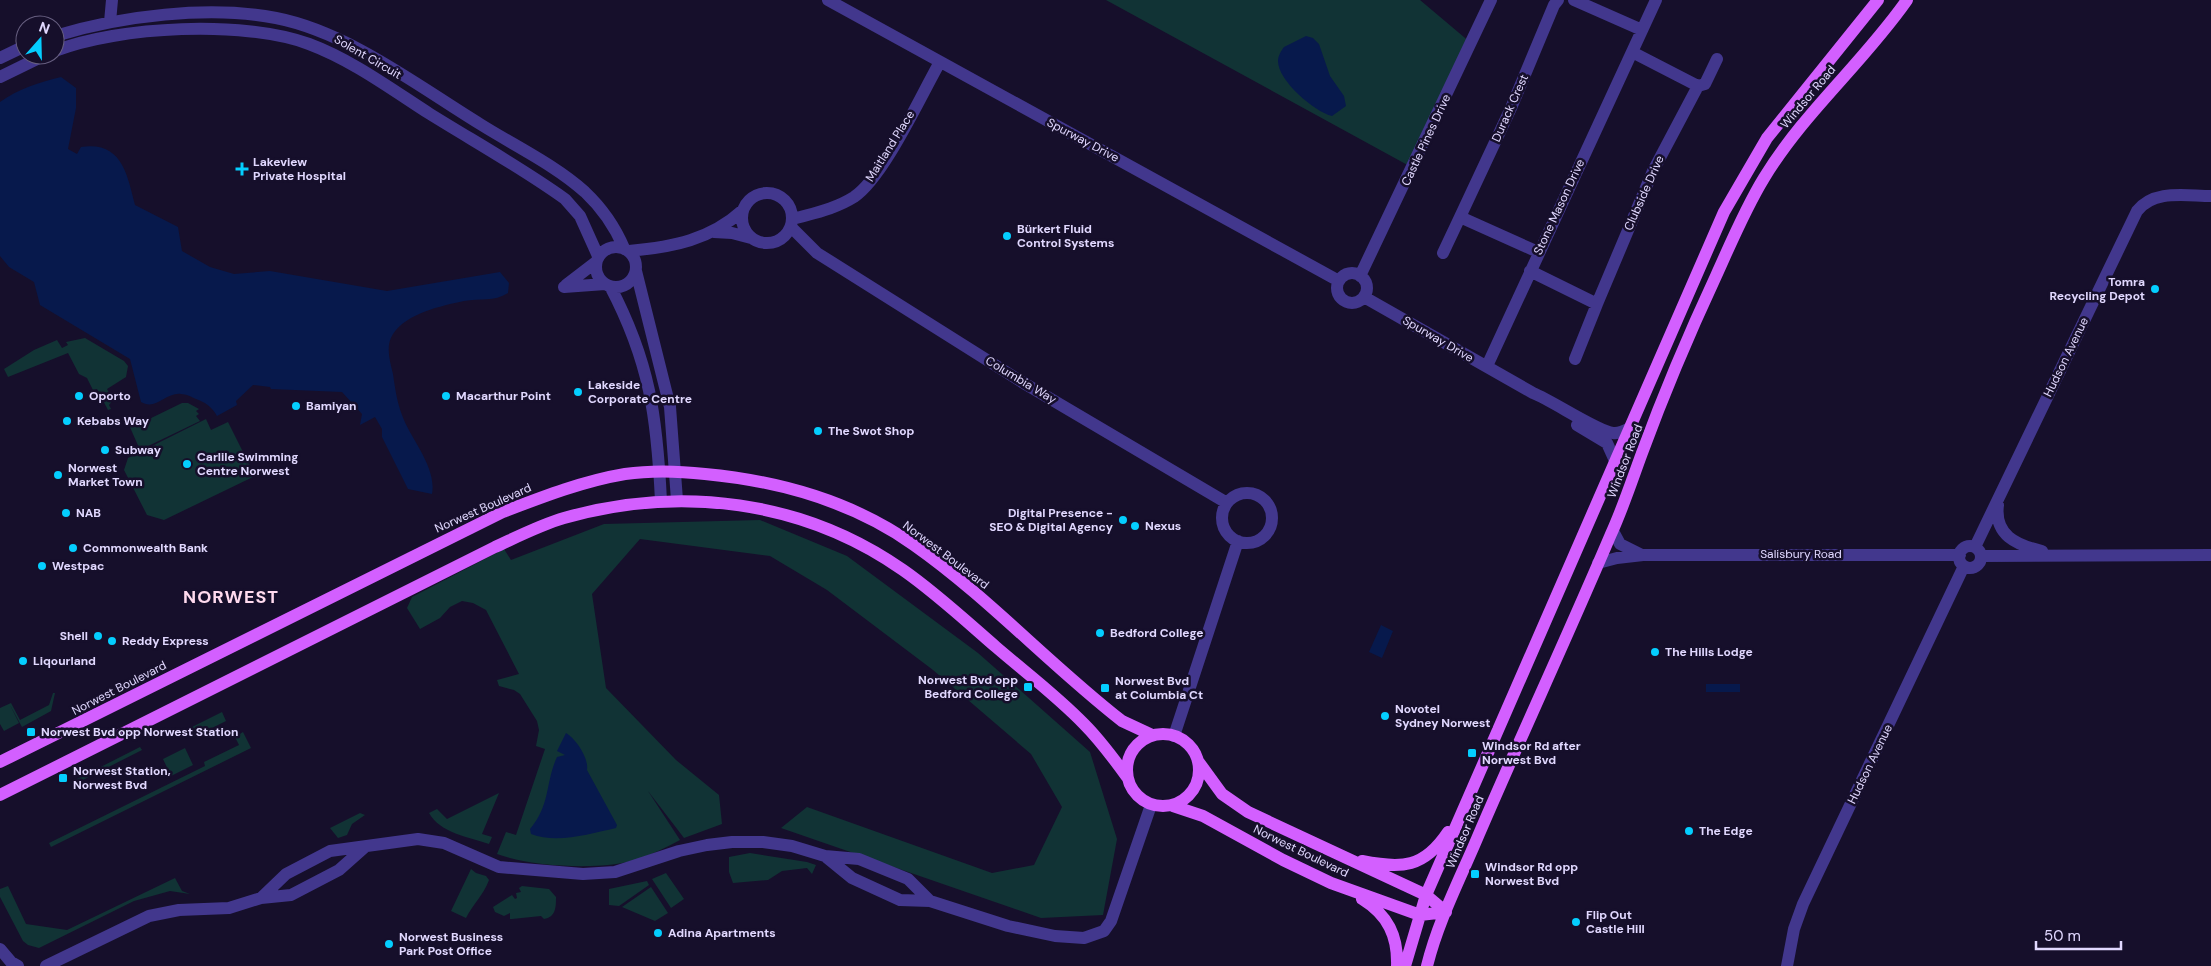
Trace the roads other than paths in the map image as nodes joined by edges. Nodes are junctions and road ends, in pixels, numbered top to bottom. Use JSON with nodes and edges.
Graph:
{"nodes":[{"id":1,"x":112,"y":0,"type":"edge"},
{"id":2,"x":828,"y":0,"type":"edge"},
{"id":3,"x":1558,"y":0,"type":"edge"},
{"id":4,"x":1574,"y":0,"type":"edge"},
{"id":5,"x":1656,"y":0,"type":"edge"},
{"id":6,"x":1878,"y":0,"type":"edge"},
{"id":7,"x":1907,"y":0,"type":"edge"},
{"id":8,"x":1489,"y":1,"type":"edge"},
{"id":9,"x":110,"y":22,"type":"junction"},
{"id":10,"x":1642,"y":30,"type":"junction"},
{"id":11,"x":65,"y":33,"type":"edge"},
{"id":12,"x":65,"y":48,"type":"edge"},
{"id":13,"x":15,"y":51,"type":"edge"},
{"id":14,"x":1632,"y":52,"type":"junction"},
{"id":15,"x":0,"y":58,"type":"edge"},
{"id":16,"x":1717,"y":59,"type":"dead end"},
{"id":17,"x":940,"y":62,"type":"junction"},
{"id":18,"x":25,"y":65,"type":"edge"},
{"id":19,"x":0,"y":77,"type":"edge"},
{"id":20,"x":1698,"y":86,"type":"junction"},
{"id":21,"x":2211,"y":196,"type":"edge"},
{"id":22,"x":743,"y":210,"type":"junction"},
{"id":23,"x":1460,"y":217,"type":"junction"},
{"id":24,"x":792,"y":223,"type":"junction"},
{"id":25,"x":714,"y":232,"type":"junction"},
{"id":26,"x":751,"y":238,"type":"junction"},
{"id":27,"x":782,"y":239,"type":"junction"},
{"id":28,"x":670,"y":247,"type":"junction"},
{"id":29,"x":627,"y":249,"type":"junction"},
{"id":30,"x":1538,"y":252,"type":"junction"},
{"id":31,"x":1443,"y":253,"type":"dead end"},
{"id":32,"x":817,"y":254,"type":"junction"},
{"id":33,"x":597,"y":259,"type":"junction"},
{"id":34,"x":636,"y":268,"type":"junction"},
{"id":35,"x":1530,"y":271,"type":"junction"},
{"id":36,"x":1360,"y":276,"type":"junction"},
{"id":37,"x":1339,"y":281,"type":"junction"},
{"id":38,"x":607,"y":285,"type":"junction"},
{"id":39,"x":1364,"y":297,"type":"junction"},
{"id":40,"x":1597,"y":304,"type":"junction"},
{"id":41,"x":1575,"y":359,"type":"dead end"},
{"id":42,"x":1486,"y":366,"type":"junction"},
{"id":43,"x":1533,"y":393,"type":"junction"},
{"id":44,"x":1632,"y":427,"type":"junction"},
{"id":45,"x":1616,"y":463,"type":"junction"},
{"id":46,"x":675,"y":471,"type":"junction"},
{"id":47,"x":660,"y":472,"type":"junction"},
{"id":48,"x":1998,"y":498,"type":"junction"},
{"id":49,"x":677,"y":500,"type":"junction"},
{"id":50,"x":662,"y":501,"type":"junction"},
{"id":51,"x":1227,"y":503,"type":"junction"},
{"id":52,"x":1613,"y":531,"type":"junction"},
{"id":53,"x":1238,"y":541,"type":"junction"},
{"id":54,"x":1978,"y":552,"type":"junction"},
{"id":55,"x":1643,"y":555,"type":"junction"},
{"id":56,"x":2064,"y":555,"type":"junction"},
{"id":57,"x":2211,"y":555,"type":"edge"},
{"id":58,"x":1962,"y":560,"type":"junction"},
{"id":59,"x":1598,"y":564,"type":"junction"},
{"id":60,"x":1152,"y":735,"type":"junction"},
{"id":61,"x":1174,"y":736,"type":"junction"},
{"id":62,"x":1198,"y":761,"type":"junction"},
{"id":63,"x":0,"y":762,"type":"edge"},
{"id":64,"x":1127,"y":777,"type":"junction"},
{"id":65,"x":0,"y":795,"type":"edge"},
{"id":66,"x":1151,"y":805,"type":"junction"},
{"id":67,"x":1173,"y":806,"type":"junction"},
{"id":68,"x":1464,"y":807,"type":"junction"},
{"id":69,"x":366,"y":846,"type":"junction"},
{"id":70,"x":825,"y":856,"type":"junction"},
{"id":71,"x":1342,"y":858,"type":"junction"},
{"id":72,"x":1331,"y":883,"type":"junction"},
{"id":73,"x":1426,"y":895,"type":"junction"},
{"id":74,"x":261,"y":898,"type":"junction"},
{"id":75,"x":930,"y":901,"type":"junction"},
{"id":76,"x":1446,"y":912,"type":"junction"},
{"id":77,"x":1420,"y":915,"type":"junction"},
{"id":78,"x":0,"y":948,"type":"edge"},
{"id":79,"x":18,"y":966,"type":"edge"},
{"id":80,"x":46,"y":966,"type":"edge"},
{"id":81,"x":1396,"y":966,"type":"edge"},
{"id":82,"x":1405,"y":966,"type":"edge"},
{"id":83,"x":1427,"y":966,"type":"edge"},
{"id":84,"x":1787,"y":966,"type":"edge"}],
"edges":[{"from":1,"to":9,"type":"street"},
{"from":2,"to":17,"type":"street","name":"Spurway Drive"},
{"from":3,"to":23,"type":"street","name":"Durack Crest"},
{"from":4,"to":10,"type":"street"},
{"from":5,"to":10,"type":"street","name":"Stone Mason Drive"},
{"from":6,"to":44,"type":"main road","name":"Windsor Road"},
{"from":7,"to":52,"type":"main road","name":"Windsor Road"},
{"from":8,"to":36,"type":"street","name":"Castle Pines Drive"},
{"from":9,"to":11,"type":"street","name":"Solent Circuit"},
{"from":9,"to":29,"type":"street","name":"Solent Circuit"},
{"from":10,"to":14,"type":"street","name":"Stone Mason Drive"},
{"from":12,"to":33,"type":"street","name":"Solent Circuit"},
{"from":13,"to":15,"type":"street"},
{"from":14,"to":20,"type":"street"},
{"from":14,"to":30,"type":"street","name":"Stone Mason Drive"},
{"from":16,"to":20,"type":"street","name":"Clubside Drive"},
{"from":17,"to":24,"type":"street","name":"Maitland Place"},
{"from":17,"to":37,"type":"street","name":"Spurway Drive"},
{"from":18,"to":19,"type":"street"},
{"from":20,"to":40,"type":"street","name":"Clubside Drive"},
{"from":21,"to":48,"type":"street","name":"Hudson Avenue"},
{"from":22,"to":24,"type":"street"},
{"from":22,"to":25,"type":"street"},
{"from":22,"to":26,"type":"street"},
{"from":23,"to":30,"type":"street"},
{"from":23,"to":31,"type":"street","name":"Durack Crest"},
{"from":24,"to":27,"type":"street"},
{"from":24,"to":32,"type":"street","name":"Columbia Way"},
{"from":25,"to":26,"type":"street"},
{"from":25,"to":28,"type":"street"},
{"from":26,"to":27,"type":"street"},
{"from":27,"to":32,"type":"street","name":"Columbia Way"},
{"from":28,"to":29,"type":"street"},
{"from":28,"to":34,"type":"street"},
{"from":29,"to":33,"type":"street"},
{"from":29,"to":34,"type":"street"},
{"from":30,"to":35,"type":"street","name":"Stone Mason Drive"},
{"from":32,"to":51,"type":"street","name":"Columbia Way"},
{"from":33,"to":38,"type":"street"},
{"from":33,"to":38,"type":"street"},
{"from":34,"to":38,"type":"street"},
{"from":34,"to":46,"type":"street"},
{"from":35,"to":40,"type":"street"},
{"from":35,"to":42,"type":"street","name":"Stone Mason Drive"},
{"from":36,"to":37,"type":"street"},
{"from":36,"to":39,"type":"street"},
{"from":37,"to":39,"type":"street"},
{"from":38,"to":47,"type":"street"},
{"from":39,"to":42,"type":"street","name":"Spurway Drive"},
{"from":40,"to":41,"type":"street","name":"Clubside Drive"},
{"from":42,"to":43,"type":"street"},
{"from":43,"to":44,"type":"street"},
{"from":43,"to":45,"type":"street"},
{"from":44,"to":45,"type":"main road","name":"Windsor Road"},
{"from":45,"to":68,"type":"main road","name":"Windsor Road"},
{"from":46,"to":47,"type":"main road","name":"Norwest Boulevard"},
{"from":46,"to":49,"type":"street"},
{"from":46,"to":60,"type":"main road","name":"Norwest Boulevard"},
{"from":47,"to":50,"type":"street"},
{"from":47,"to":63,"type":"main road","name":"Norwest Boulevard"},
{"from":48,"to":54,"type":"street","name":"Hudson Avenue"},
{"from":48,"to":56,"type":"street"},
{"from":49,"to":50,"type":"main road"},
{"from":49,"to":64,"type":"main road"},
{"from":50,"to":65,"type":"main road"},
{"from":51,"to":53,"type":"street"},
{"from":51,"to":53,"type":"street"},
{"from":52,"to":55,"type":"street","name":"Salisbury Road"},
{"from":52,"to":59,"type":"main road","name":"Windsor Road"},
{"from":53,"to":61,"type":"street"},
{"from":54,"to":56,"type":"street"},
{"from":54,"to":58,"type":"street"},
{"from":54,"to":58,"type":"street"},
{"from":55,"to":58,"type":"street","name":"Salisbury Road"},
{"from":55,"to":59,"type":"street","name":"Salisbury Road"},
{"from":56,"to":57,"type":"street"},
{"from":58,"to":84,"type":"street","name":"Hudson Avenue"},
{"from":59,"to":76,"type":"main road","name":"Windsor Road"},
{"from":60,"to":61,"type":"main road"},
{"from":60,"to":64,"type":"main road"},
{"from":61,"to":62,"type":"main road"},
{"from":62,"to":67,"type":"main road"},
{"from":62,"to":71,"type":"main road","name":"Norwest Boulevard"},
{"from":64,"to":66,"type":"main road"},
{"from":66,"to":67,"type":"main road"},
{"from":66,"to":75,"type":"street"},
{"from":67,"to":72,"type":"main road","name":"Norwest Boulevard"},
{"from":68,"to":71,"type":"main road"},
{"from":68,"to":73,"type":"main road","name":"Windsor Road"},
{"from":69,"to":70,"type":"street"},
{"from":69,"to":74,"type":"street"},
{"from":69,"to":74,"type":"street"},
{"from":70,"to":75,"type":"street"},
{"from":70,"to":75,"type":"street"},
{"from":71,"to":73,"type":"main road","name":"Norwest Boulevard"},
{"from":72,"to":77,"type":"main road","name":"Norwest Boulevard"},
{"from":72,"to":81,"type":"main road"},
{"from":73,"to":76,"type":"main road","name":"Norwest Boulevard"},
{"from":73,"to":77,"type":"main road","name":"Windsor Road"},
{"from":74,"to":80,"type":"street"},
{"from":76,"to":77,"type":"main road"},
{"from":76,"to":83,"type":"main road","name":"Windsor Road"},
{"from":77,"to":82,"type":"main road","name":"Windsor Road"},
{"from":78,"to":79,"type":"street"}]}
